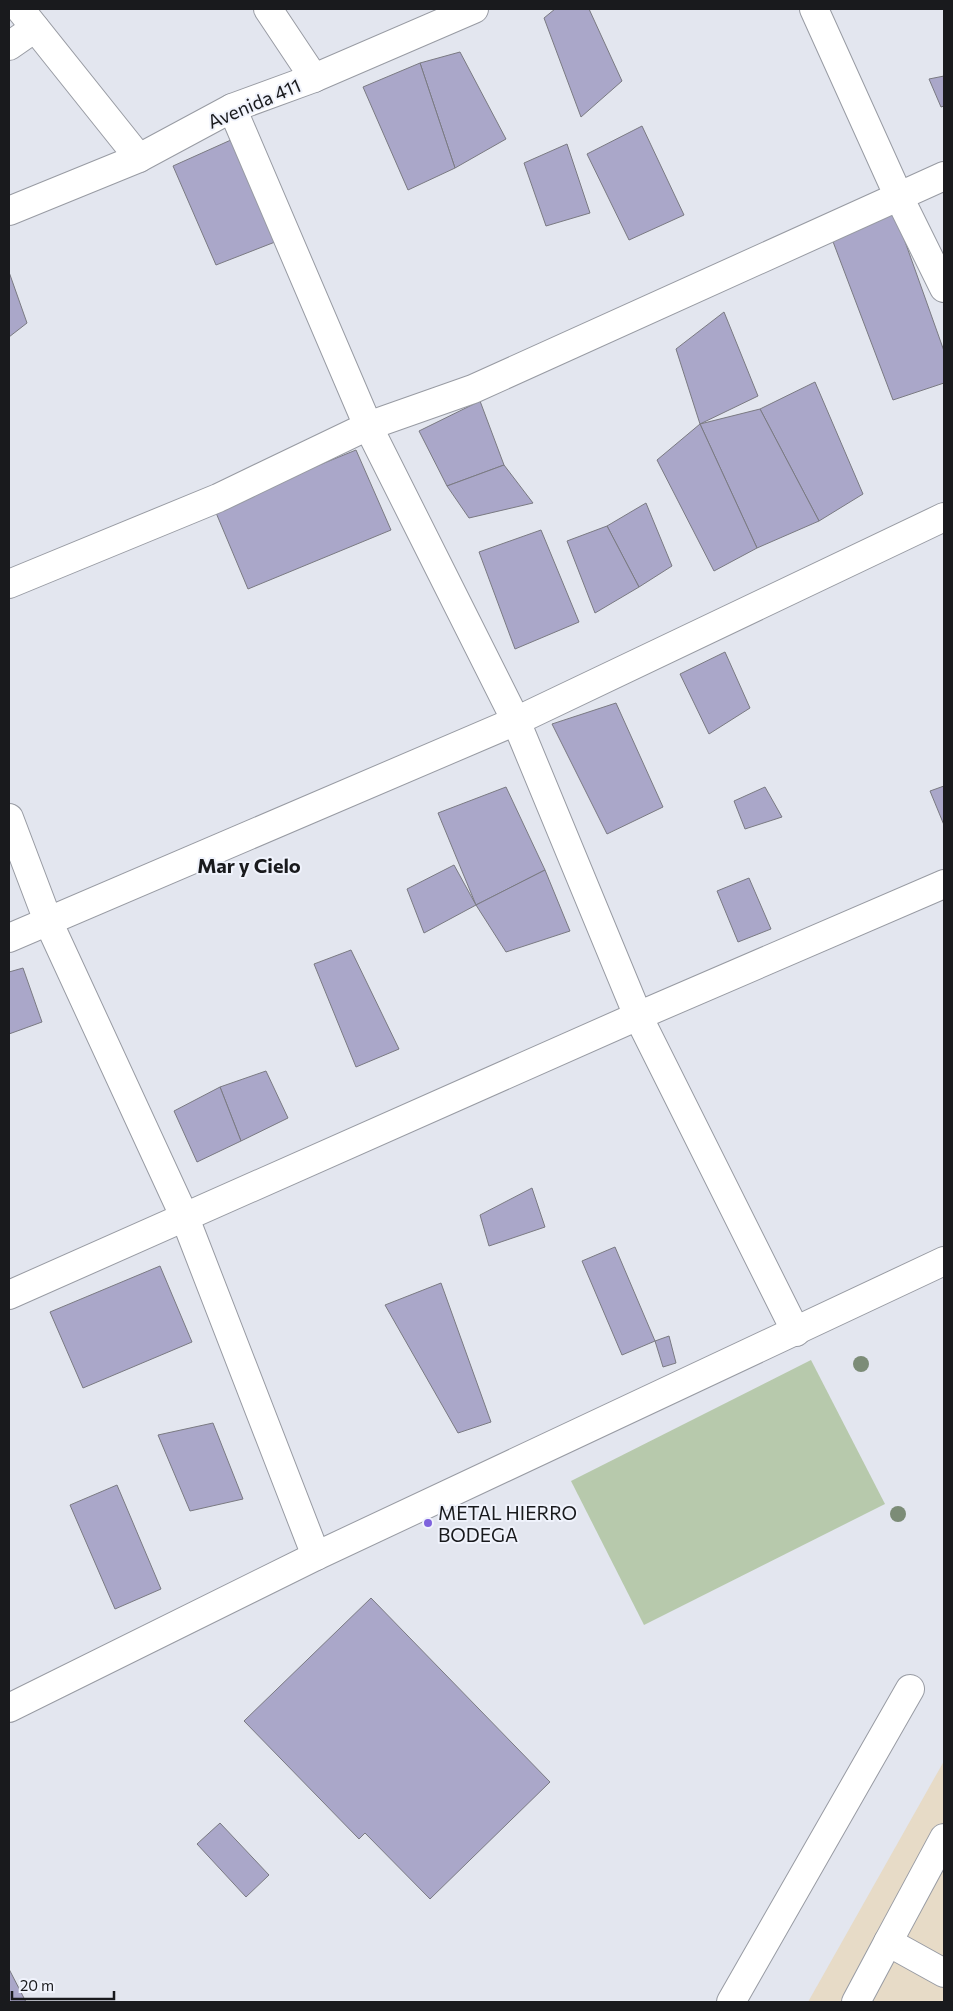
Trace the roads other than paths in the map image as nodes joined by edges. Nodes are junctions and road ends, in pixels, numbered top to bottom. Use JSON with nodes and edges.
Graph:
{"nodes":[{"id":1,"x":268,"y":9,"type":"edge"},
{"id":2,"x":474,"y":9,"type":"edge"},
{"id":3,"x":814,"y":9,"type":"edge"},
{"id":4,"x":28,"y":18,"type":"edge"},
{"id":5,"x":9,"y":46,"type":"edge"},
{"id":6,"x":314,"y":78,"type":"junction"},
{"id":7,"x":232,"y":108,"type":"junction"},
{"id":8,"x":139,"y":158,"type":"junction"},
{"id":9,"x":944,"y":176,"type":"edge"},
{"id":10,"x":898,"y":195,"type":"junction"},
{"id":11,"x":9,"y":212,"type":"edge"},
{"id":12,"x":944,"y":288,"type":"edge"},
{"id":13,"x":368,"y":426,"type":"junction"},
{"id":14,"x":944,"y":517,"type":"edge"},
{"id":15,"x":9,"y":584,"type":"edge"},
{"id":16,"x":516,"y":721,"type":"junction"},
{"id":17,"x":9,"y":818,"type":"edge"},
{"id":18,"x":944,"y":884,"type":"edge"},
{"id":19,"x":48,"y":921,"type":"junction"},
{"id":20,"x":9,"y":938,"type":"edge"},
{"id":21,"x":638,"y":1016,"type":"junction"},
{"id":22,"x":185,"y":1218,"type":"junction"},
{"id":23,"x":944,"y":1261,"type":"edge"},
{"id":24,"x":9,"y":1295,"type":"edge"},
{"id":25,"x":796,"y":1332,"type":"junction"},
{"id":26,"x":316,"y":1556,"type":"junction"},
{"id":27,"x":910,"y":1689,"type":"dead end"},
{"id":28,"x":9,"y":1708,"type":"edge"},
{"id":29,"x":944,"y":1838,"type":"edge"},
{"id":30,"x":888,"y":1942,"type":"junction"},
{"id":31,"x":944,"y":1973,"type":"edge"},
{"id":32,"x":731,"y":2002,"type":"edge"},
{"id":33,"x":856,"y":2002,"type":"edge"}],
"edges":[{"from":1,"to":6,"type":"street"},
{"from":2,"to":6,"type":"street","name":"Avenida 411"},
{"from":3,"to":10,"type":"street"},
{"from":4,"to":5,"type":"street"},
{"from":4,"to":8,"type":"street"},
{"from":6,"to":7,"type":"street","name":"Avenida 411"},
{"from":7,"to":8,"type":"street","name":"Avenida 411"},
{"from":7,"to":13,"type":"street"},
{"from":8,"to":11,"type":"street","name":"Avenida 411"},
{"from":9,"to":10,"type":"street"},
{"from":10,"to":12,"type":"street"},
{"from":10,"to":13,"type":"street"},
{"from":13,"to":15,"type":"street"},
{"from":13,"to":16,"type":"street"},
{"from":14,"to":16,"type":"street"},
{"from":16,"to":19,"type":"street"},
{"from":16,"to":21,"type":"street"},
{"from":17,"to":19,"type":"street"},
{"from":18,"to":21,"type":"street"},
{"from":19,"to":20,"type":"street"},
{"from":19,"to":22,"type":"street"},
{"from":21,"to":22,"type":"street"},
{"from":21,"to":25,"type":"street"},
{"from":22,"to":24,"type":"street"},
{"from":22,"to":26,"type":"street"},
{"from":23,"to":25,"type":"street"},
{"from":25,"to":26,"type":"street"},
{"from":26,"to":28,"type":"street"},
{"from":27,"to":32,"type":"street"},
{"from":29,"to":30,"type":"street"},
{"from":30,"to":31,"type":"street"},
{"from":30,"to":33,"type":"street"}]}
